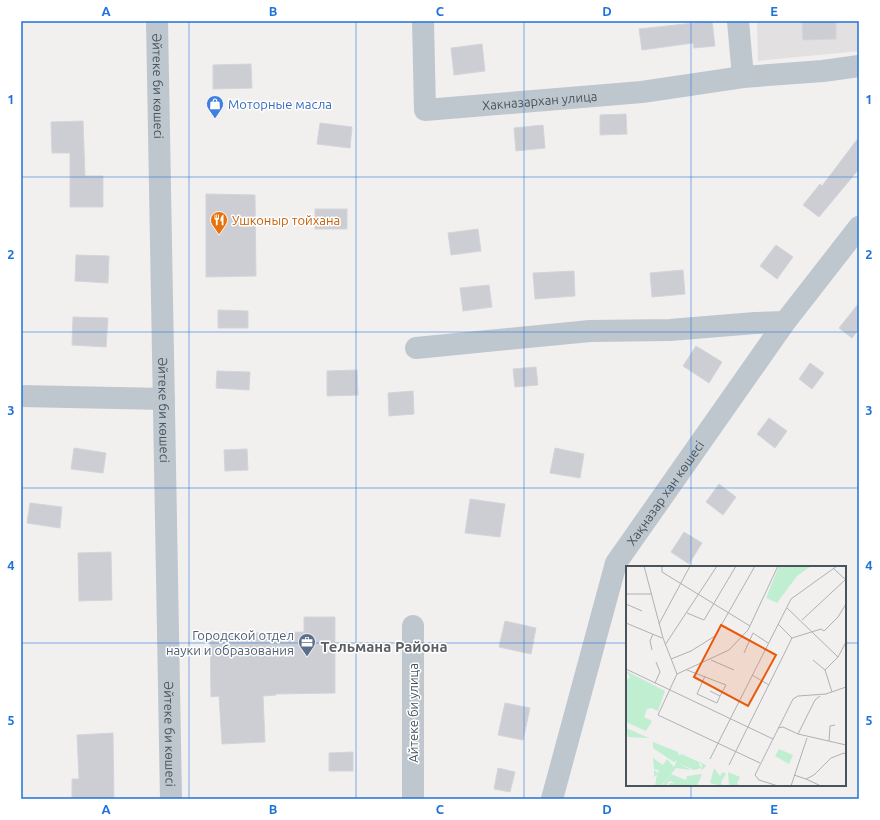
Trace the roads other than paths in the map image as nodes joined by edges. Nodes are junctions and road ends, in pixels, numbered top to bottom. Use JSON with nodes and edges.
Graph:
{"nodes":[{"id":1,"x":157,"y":21,"type":"edge"},
{"id":2,"x":423,"y":21,"type":"edge"},
{"id":3,"x":738,"y":21,"type":"edge"},
{"id":4,"x":859,"y":66,"type":"edge"},
{"id":5,"x":743,"y":77,"type":"junction"},
{"id":6,"x":859,"y":227,"type":"edge"},
{"id":7,"x":785,"y":322,"type":"junction"},
{"id":8,"x":416,"y":348,"type":"dead end"},
{"id":9,"x":21,"y":396,"type":"edge"},
{"id":10,"x":164,"y":399,"type":"junction"},
{"id":11,"x":413,"y":626,"type":"dead end"},
{"id":12,"x":171,"y":799,"type":"edge"},
{"id":13,"x":413,"y":799,"type":"edge"},
{"id":14,"x":552,"y":799,"type":"edge"}],
"edges":[{"from":1,"to":10,"type":"street","name":"Әйтеке би көшесі"},
{"from":2,"to":5,"type":"street","name":"Хакназархан улица"},
{"from":3,"to":5,"type":"street"},
{"from":4,"to":5,"type":"street","name":"Хакназархан улица"},
{"from":6,"to":7,"type":"street","name":"Хақназар хан көшесі"},
{"from":7,"to":8,"type":"street"},
{"from":7,"to":14,"type":"street","name":"Хақназар хан көшесі"},
{"from":9,"to":10,"type":"street"},
{"from":10,"to":12,"type":"street","name":"Әйтеке би көшесі"},
{"from":11,"to":13,"type":"street","name":"Айтеке би улица"}]}
